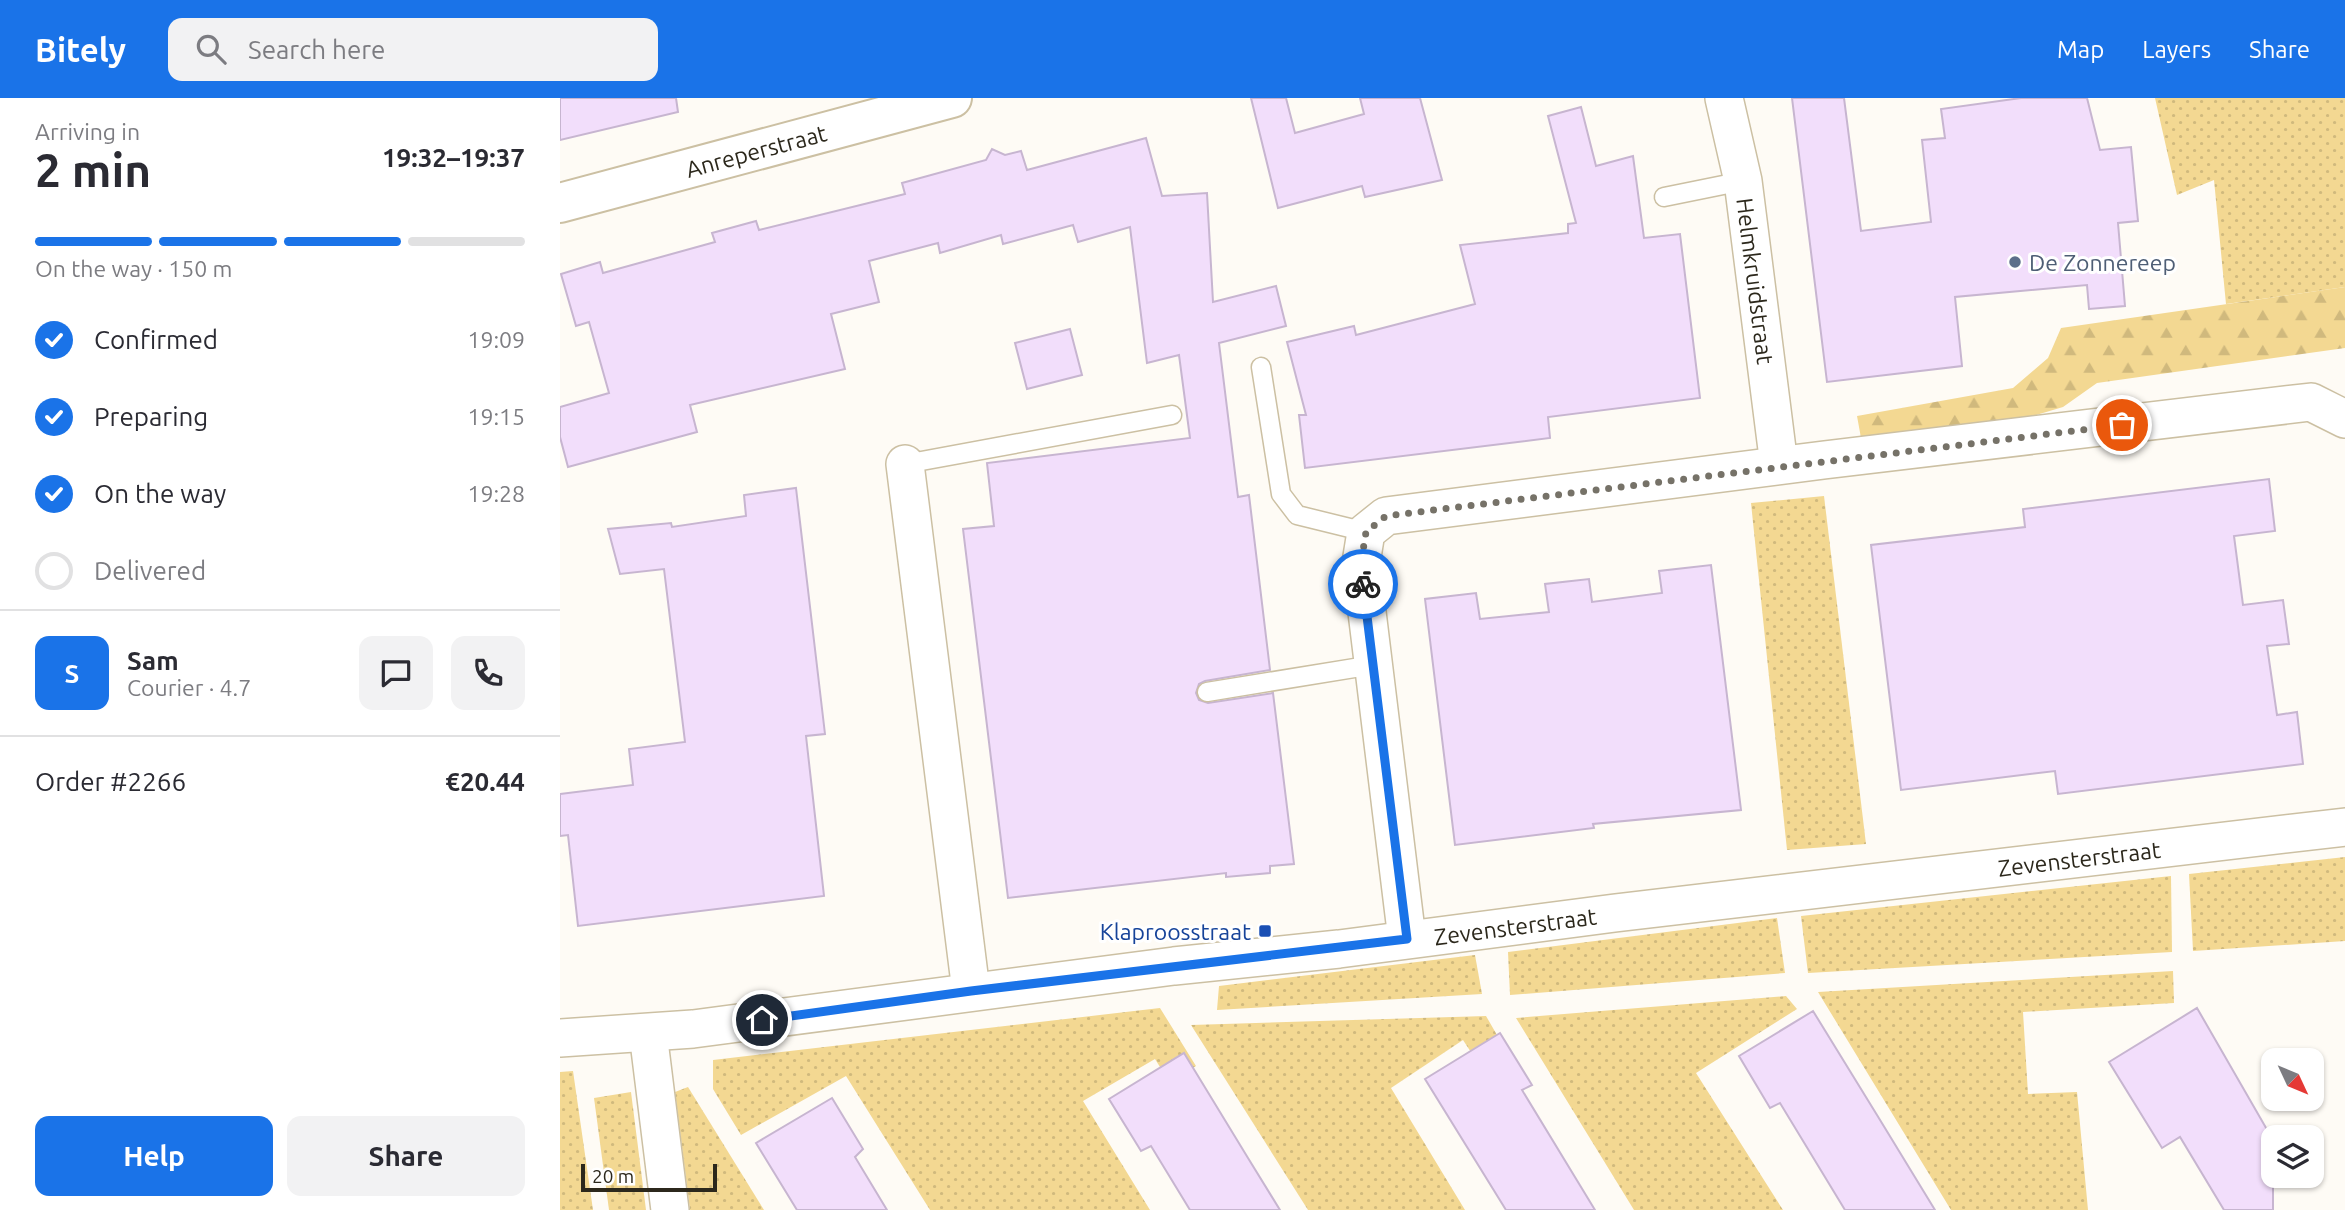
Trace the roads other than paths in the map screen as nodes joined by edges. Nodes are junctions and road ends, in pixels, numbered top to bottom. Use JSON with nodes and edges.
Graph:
{"nodes":[{"id":1,"x":952,"y":98,"type":"edge"},
{"id":2,"x":1724,"y":98,"type":"edge"},
{"id":3,"x":1743,"y":181,"type":"junction"},
{"id":4,"x":1664,"y":197,"type":"dead end"},
{"id":5,"x":560,"y":203,"type":"edge"},
{"id":6,"x":1261,"y":367,"type":"dead end"},
{"id":7,"x":1171,"y":415,"type":"dead end"},
{"id":8,"x":2345,"y":419,"type":"edge"},
{"id":9,"x":905,"y":464,"type":"joint"},
{"id":10,"x":1780,"y":465,"type":"junction"},
{"id":11,"x":1366,"y":532,"type":"junction"},
{"id":12,"x":1373,"y":665,"type":"junction"},
{"id":13,"x":1207,"y":692,"type":"dead end"},
{"id":14,"x":2345,"y":827,"type":"edge"},
{"id":15,"x":1407,"y":939,"type":"junction"},
{"id":16,"x":971,"y":991,"type":"junction"},
{"id":17,"x":648,"y":1033,"type":"junction"},
{"id":18,"x":560,"y":1038,"type":"edge"},
{"id":19,"x":670,"y":1210,"type":"edge"}],
"edges":[{"from":1,"to":5,"type":"street","name":"Anreperstraat"},
{"from":2,"to":3,"type":"street","name":"Helmkruidstraat"},
{"from":3,"to":4,"type":"lane"},
{"from":3,"to":10,"type":"street","name":"Helmkruidstraat"},
{"from":6,"to":11,"type":"lane"},
{"from":7,"to":9,"type":"lane"},
{"from":8,"to":10,"type":"street"},
{"from":9,"to":16,"type":"street"},
{"from":10,"to":11,"type":"street"},
{"from":11,"to":12,"type":"street"},
{"from":12,"to":13,"type":"lane"},
{"from":12,"to":15,"type":"street"},
{"from":14,"to":15,"type":"street","name":"Zevensterstraat"},
{"from":15,"to":16,"type":"street","name":"Zevensterstraat"},
{"from":16,"to":17,"type":"street","name":"Zevensterstraat"},
{"from":17,"to":18,"type":"street","name":"Zevensterstraat"},
{"from":17,"to":19,"type":"street"}]}
